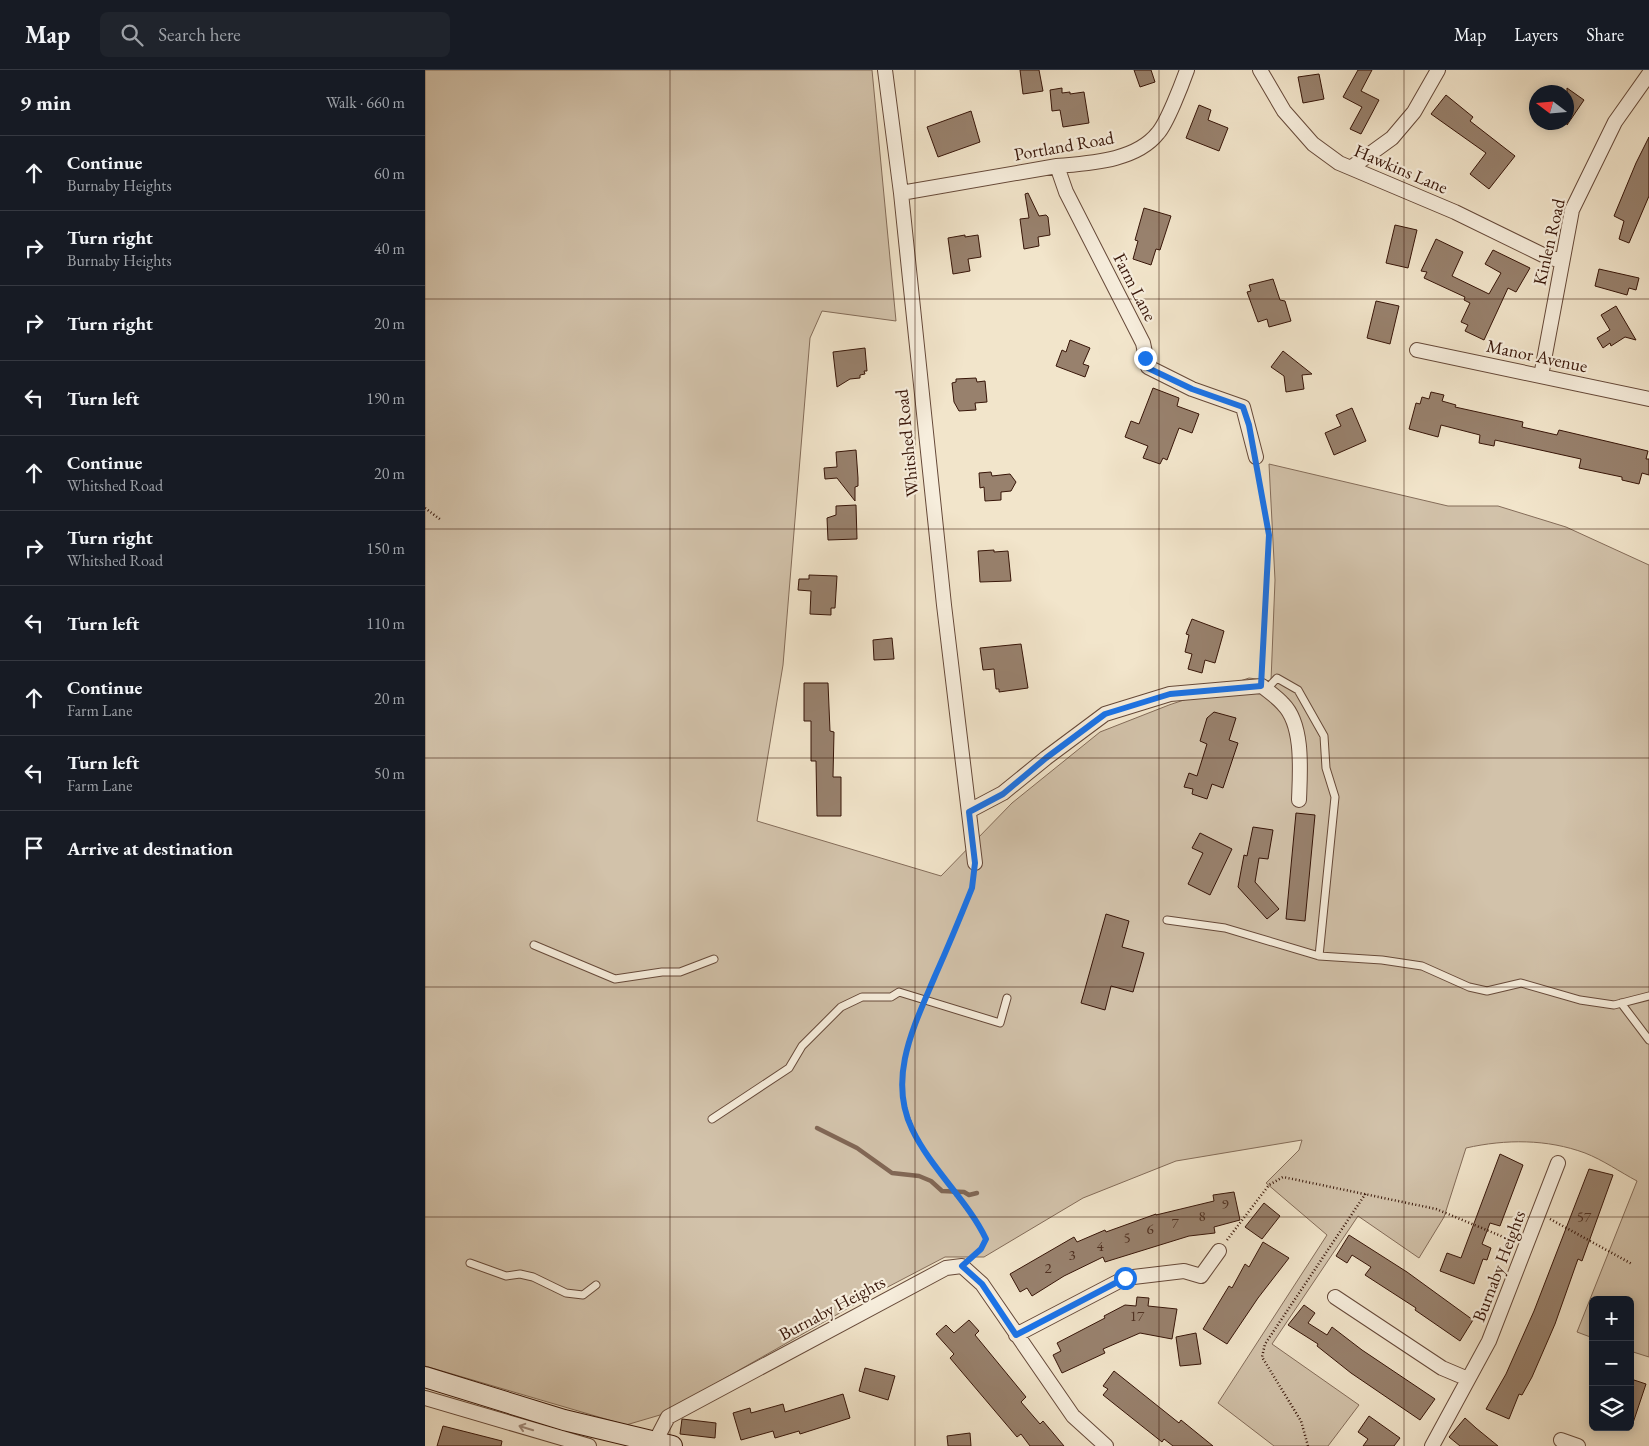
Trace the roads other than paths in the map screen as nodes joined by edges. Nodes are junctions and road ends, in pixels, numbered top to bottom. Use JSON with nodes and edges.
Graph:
{"nodes":[{"id":1,"x":885,"y":70,"type":"edge"},
{"id":2,"x":1187,"y":70,"type":"edge"},
{"id":3,"x":1260,"y":70,"type":"edge"},
{"id":4,"x":1438,"y":70,"type":"edge"},
{"id":5,"x":1649,"y":74,"type":"edge"},
{"id":6,"x":1057,"y":166,"type":"junction"},
{"id":7,"x":1352,"y":167,"type":"junction"},
{"id":8,"x":901,"y":193,"type":"junction"},
{"id":9,"x":1561,"y":261,"type":"junction"},
{"id":10,"x":1417,"y":350,"type":"dead end"},
{"id":11,"x":1541,"y":376,"type":"junction"},
{"id":12,"x":1649,"y":400,"type":"edge"},
{"id":13,"x":1256,"y":457,"type":"road end"},
{"id":14,"x":1264,"y":688,"type":"junction"},
{"id":15,"x":1299,"y":800,"type":"dead end"},
{"id":16,"x":969,"y":812,"type":"junction"},
{"id":17,"x":975,"y":863,"type":"road end"},
{"id":18,"x":1167,"y":920,"type":"dead end"},
{"id":19,"x":534,"y":945,"type":"dead end"},
{"id":20,"x":1319,"y":956,"type":"junction"},
{"id":21,"x":714,"y":959,"type":"dead end"},
{"id":22,"x":1649,"y":996,"type":"edge"},
{"id":23,"x":1007,"y":998,"type":"dead end"},
{"id":24,"x":1621,"y":1003,"type":"junction"},
{"id":25,"x":1649,"y":1040,"type":"edge"},
{"id":26,"x":712,"y":1118,"type":"dead end"},
{"id":27,"x":1558,"y":1163,"type":"dead end"},
{"id":28,"x":1219,"y":1251,"type":"road end"},
{"id":29,"x":471,"y":1263,"type":"dead end"},
{"id":30,"x":596,"y":1285,"type":"dead end"},
{"id":31,"x":1335,"y":1297,"type":"dead end"},
{"id":32,"x":1016,"y":1335,"type":"junction"},
{"id":33,"x":425,"y":1377,"type":"edge"},
{"id":34,"x":1468,"y":1379,"type":"junction"},
{"id":35,"x":425,"y":1398,"type":"edge"},
{"id":36,"x":1561,"y":1440,"type":"dead end"},
{"id":37,"x":664,"y":1444,"type":"edge"},
{"id":38,"x":589,"y":1446,"type":"edge"},
{"id":39,"x":1106,"y":1446,"type":"edge"},
{"id":40,"x":1432,"y":1446,"type":"edge"},
{"id":41,"x":1578,"y":1446,"type":"edge"}],
"edges":[{"from":1,"to":8,"type":"street","name":"Whitshed Road"},
{"from":2,"to":6,"type":"street","name":"Portland Road"},
{"from":3,"to":7,"type":"street","name":"Hawkins Lane"},
{"from":4,"to":7,"type":"street"},
{"from":5,"to":9,"type":"street","name":"Kinlen Road"},
{"from":6,"to":8,"type":"street","name":"Portland Road"},
{"from":6,"to":13,"type":"street","name":"Farm Lane"},
{"from":7,"to":9,"type":"street","name":"Hawkins Lane"},
{"from":8,"to":16,"type":"street","name":"Whitshed Road"},
{"from":9,"to":11,"type":"street","name":"Kinlen Road"},
{"from":10,"to":11,"type":"street","name":"Manor Avenue"},
{"from":11,"to":12,"type":"street","name":"Manor Avenue"},
{"from":14,"to":15,"type":"street"},
{"from":14,"to":16,"type":"street"},
{"from":14,"to":20,"type":"lane"},
{"from":16,"to":17,"type":"street","name":"Whitshed Road"},
{"from":18,"to":20,"type":"lane"},
{"from":19,"to":21,"type":"lane"},
{"from":20,"to":24,"type":"lane"},
{"from":22,"to":24,"type":"lane"},
{"from":23,"to":26,"type":"lane"},
{"from":24,"to":25,"type":"lane"},
{"from":27,"to":34,"type":"street","name":"Burnaby Heights"},
{"from":28,"to":32,"type":"street"},
{"from":29,"to":30,"type":"lane"},
{"from":31,"to":34,"type":"street"},
{"from":32,"to":37,"type":"street","name":"Burnaby Heights"},
{"from":32,"to":39,"type":"street"},
{"from":33,"to":37,"type":"main road"},
{"from":34,"to":40,"type":"street","name":"Burnaby Heights"},
{"from":38,"to":35,"type":"street","one_way":true},
{"from":36,"to":41,"type":"street"}]}
